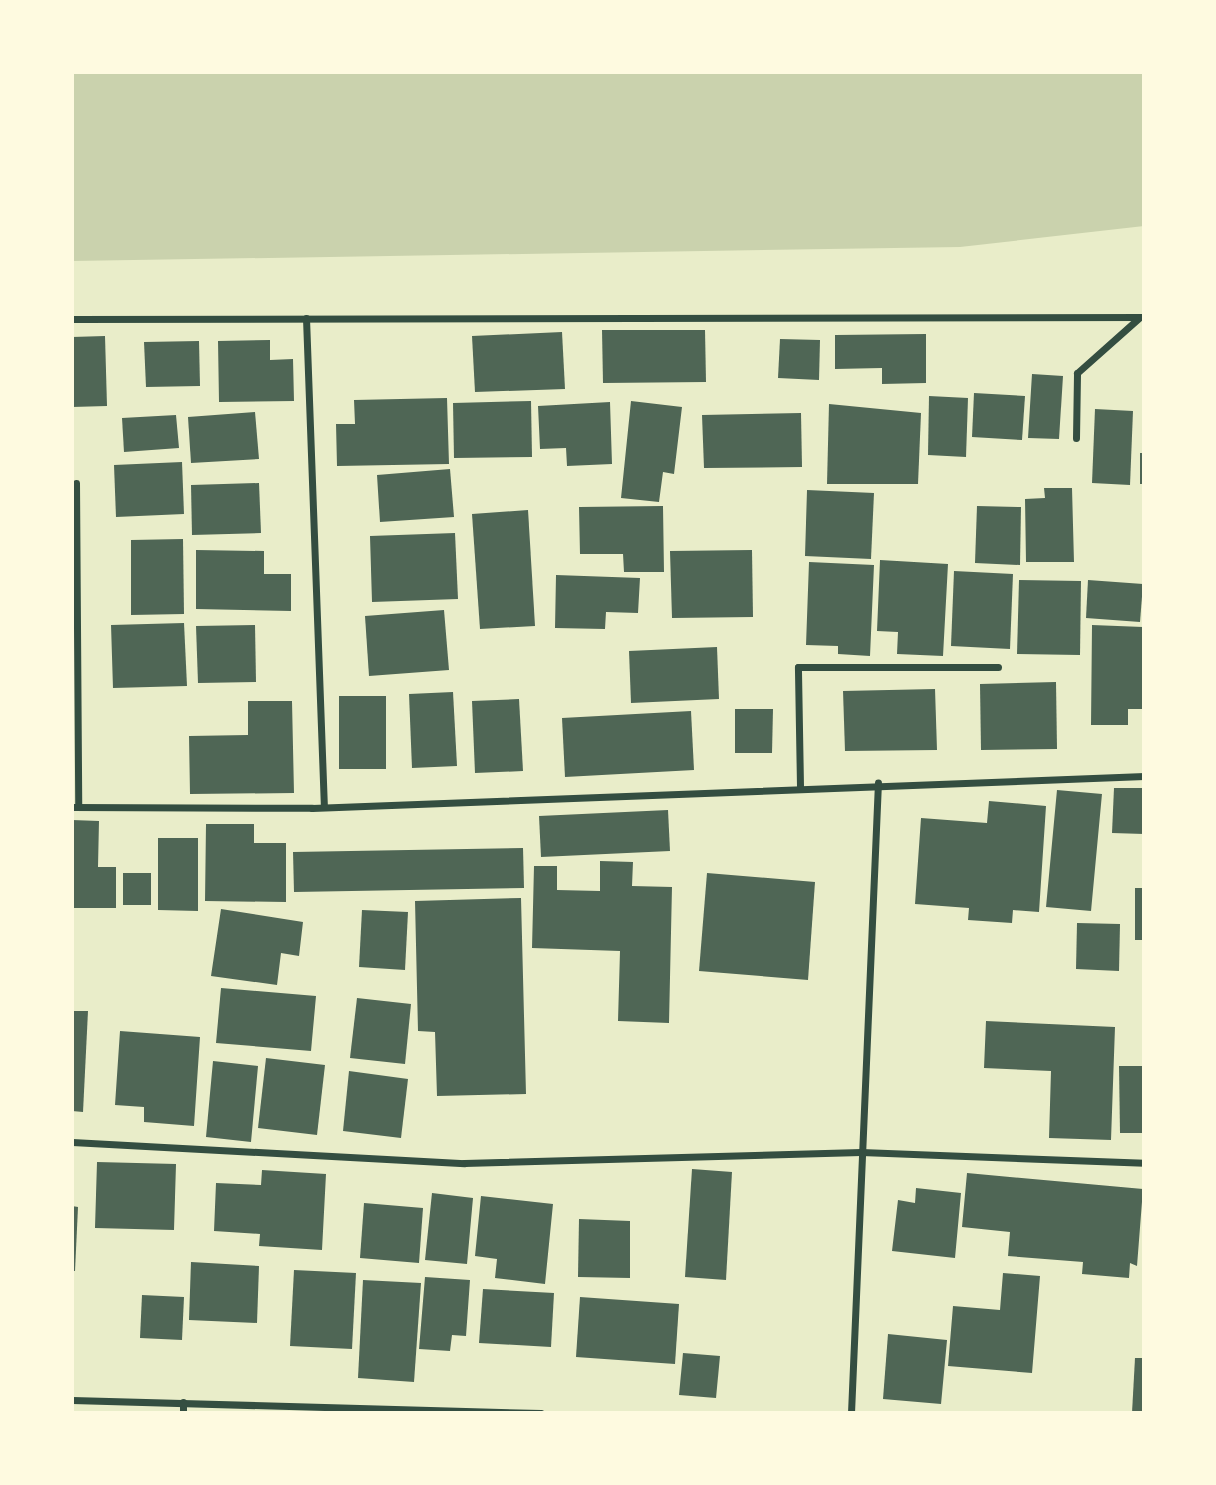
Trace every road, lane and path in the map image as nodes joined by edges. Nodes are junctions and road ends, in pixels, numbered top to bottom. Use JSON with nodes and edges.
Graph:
{"nodes":[{"id":1,"x":306,"y":317,"type":"junction"},
{"id":2,"x":1142,"y":317,"type":"edge"},
{"id":3,"x":72,"y":318,"type":"edge"},
{"id":4,"x":1076,"y":438,"type":"dead end"},
{"id":5,"x":76,"y":483,"type":"dead end"},
{"id":6,"x":998,"y":667,"type":"dead end"},
{"id":7,"x":1144,"y":776,"type":"edge"},
{"id":8,"x":878,"y":783,"type":"junction"},
{"id":9,"x":800,"y":786,"type":"junction"},
{"id":10,"x":75,"y":807,"type":"edge"},
{"id":11,"x":324,"y":807,"type":"junction"},
{"id":12,"x":72,"y":1142,"type":"edge"},
{"id":13,"x":862,"y":1152,"type":"junction"},
{"id":14,"x":1144,"y":1163,"type":"edge"},
{"id":15,"x":72,"y":1400,"type":"edge"},
{"id":16,"x":183,"y":1402,"type":"junction"},
{"id":17,"x":183,"y":1413,"type":"edge"},
{"id":18,"x":541,"y":1413,"type":"edge"},
{"id":19,"x":850,"y":1413,"type":"edge"}],
"edges":[{"from":1,"to":2,"type":"street"},
{"from":1,"to":3,"type":"street"},
{"from":1,"to":11,"type":"street"},
{"from":2,"to":4,"type":"street"},
{"from":5,"to":10,"type":"street"},
{"from":6,"to":9,"type":"street"},
{"from":7,"to":8,"type":"street"},
{"from":8,"to":9,"type":"street"},
{"from":8,"to":13,"type":"street"},
{"from":9,"to":11,"type":"street"},
{"from":10,"to":11,"type":"street"},
{"from":12,"to":13,"type":"street"},
{"from":13,"to":14,"type":"street"},
{"from":13,"to":19,"type":"street"},
{"from":15,"to":16,"type":"street"},
{"from":16,"to":17,"type":"street"},
{"from":16,"to":18,"type":"street"}]}
